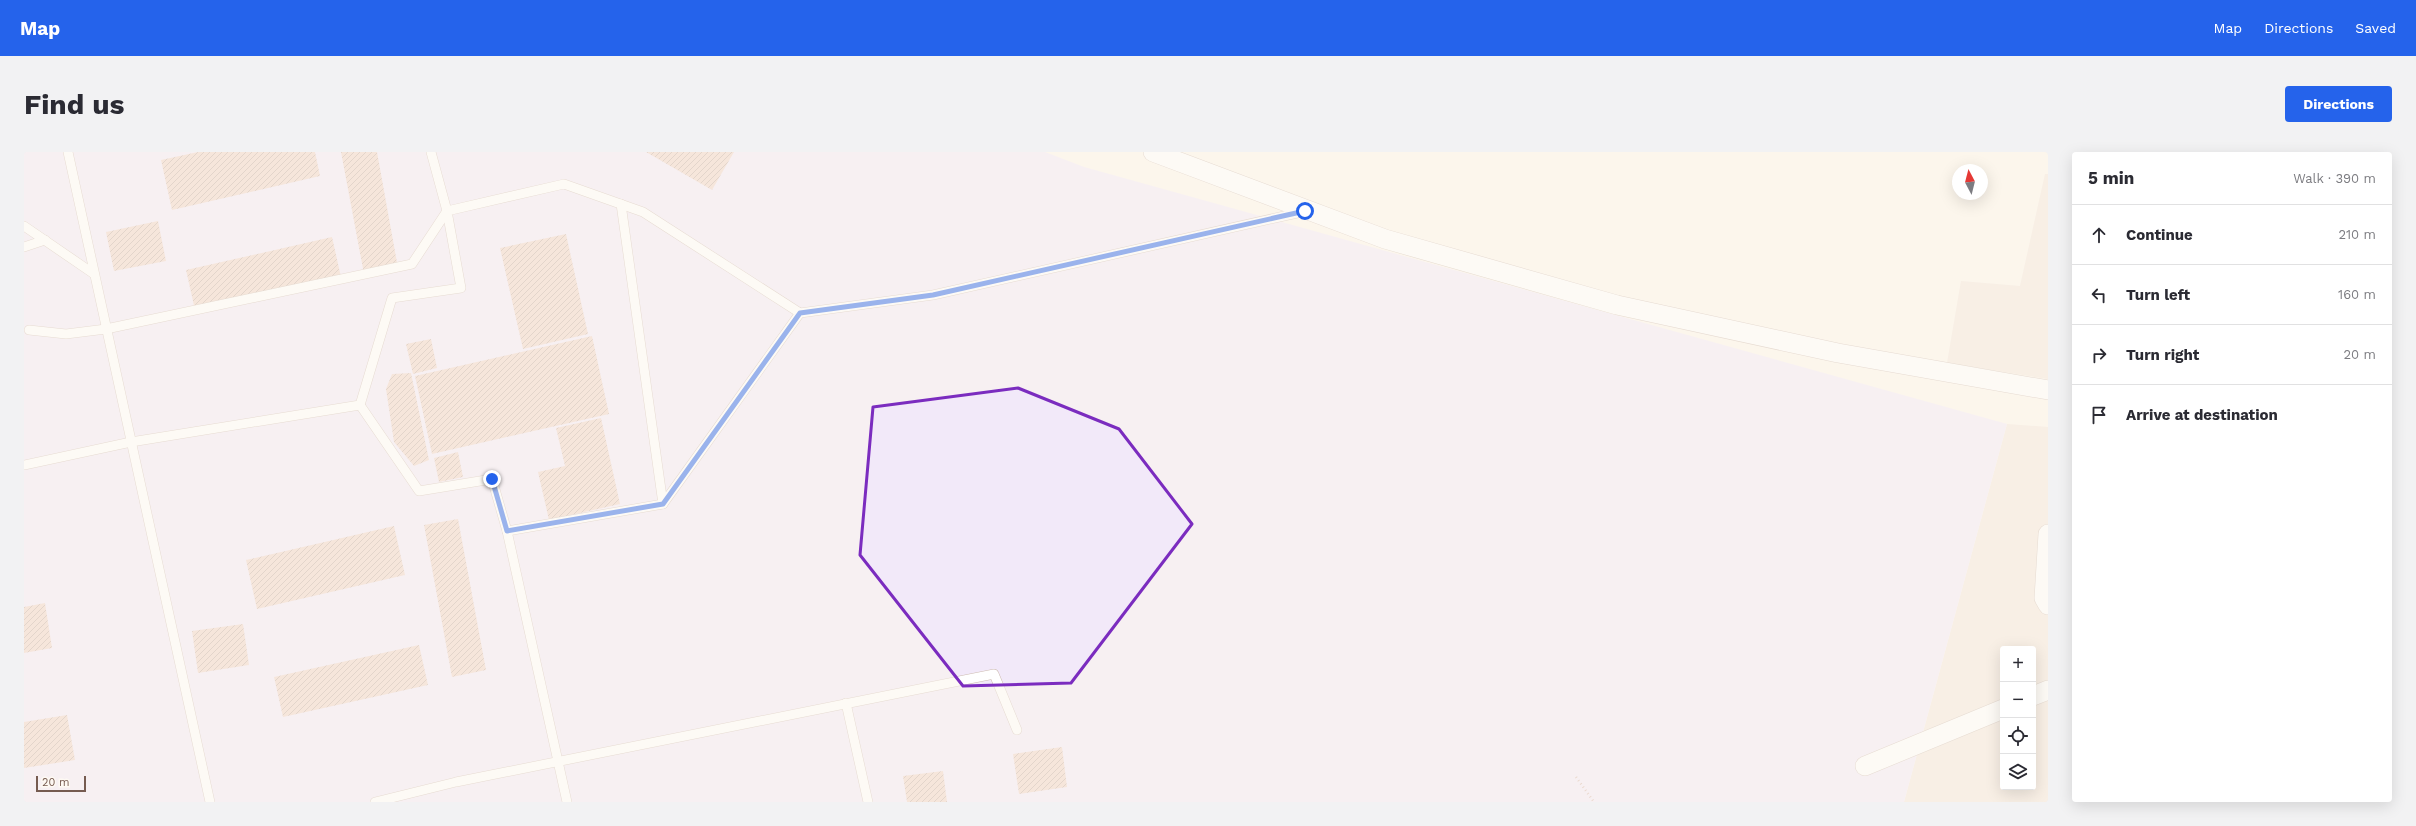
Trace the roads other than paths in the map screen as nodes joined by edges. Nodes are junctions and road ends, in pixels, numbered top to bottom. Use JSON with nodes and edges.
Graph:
{"nodes":[{"id":1,"x":68,"y":152,"type":"edge"},
{"id":2,"x":432,"y":152,"type":"edge"},
{"id":3,"x":1153,"y":152,"type":"edge"},
{"id":4,"x":621,"y":204,"type":"junction"},
{"id":5,"x":447,"y":211,"type":"junction"},
{"id":6,"x":1305,"y":211,"type":"junction"},
{"id":7,"x":24,"y":226,"type":"edge"},
{"id":8,"x":45,"y":240,"type":"junction"},
{"id":9,"x":24,"y":247,"type":"edge"},
{"id":10,"x":94,"y":274,"type":"junction"},
{"id":11,"x":800,"y":313,"type":"junction"},
{"id":12,"x":106,"y":329,"type":"junction"},
{"id":13,"x":29,"y":330,"type":"dead end"},
{"id":14,"x":2048,"y":390,"type":"edge"},
{"id":15,"x":360,"y":405,"type":"junction"},
{"id":16,"x":131,"y":442,"type":"junction"},
{"id":17,"x":24,"y":465,"type":"edge"},
{"id":18,"x":663,"y":504,"type":"junction"},
{"id":19,"x":507,"y":531,"type":"junction"},
{"id":20,"x":2048,"y":534,"type":"edge"},
{"id":21,"x":2048,"y":606,"type":"edge"},
{"id":22,"x":2048,"y":690,"type":"edge"},
{"id":23,"x":2036,"y":695,"type":"edge"},
{"id":24,"x":846,"y":704,"type":"junction"},
{"id":25,"x":2000,"y":710,"type":"edge"},
{"id":26,"x":1017,"y":730,"type":"dead end"},
{"id":27,"x":558,"y":761,"type":"junction"},
{"id":28,"x":1865,"y":766,"type":"dead end"},
{"id":29,"x":210,"y":802,"type":"edge"},
{"id":30,"x":375,"y":802,"type":"edge"},
{"id":31,"x":567,"y":802,"type":"edge"},
{"id":32,"x":868,"y":802,"type":"edge"}],
"edges":[{"from":1,"to":10,"type":"lane"},
{"from":2,"to":5,"type":"lane"},
{"from":3,"to":6,"type":"street"},
{"from":4,"to":5,"type":"lane"},
{"from":4,"to":11,"type":"lane"},
{"from":4,"to":18,"type":"lane"},
{"from":5,"to":12,"type":"lane"},
{"from":5,"to":15,"type":"lane"},
{"from":6,"to":11,"type":"lane"},
{"from":6,"to":14,"type":"street"},
{"from":7,"to":8,"type":"lane"},
{"from":8,"to":9,"type":"lane"},
{"from":8,"to":10,"type":"lane"},
{"from":10,"to":12,"type":"lane"},
{"from":11,"to":18,"type":"lane"},
{"from":12,"to":13,"type":"lane"},
{"from":12,"to":16,"type":"lane"},
{"from":15,"to":16,"type":"lane"},
{"from":15,"to":19,"type":"lane"},
{"from":16,"to":17,"type":"lane"},
{"from":16,"to":29,"type":"lane"},
{"from":18,"to":19,"type":"lane"},
{"from":19,"to":27,"type":"lane"},
{"from":20,"to":21,"type":"street"},
{"from":22,"to":23,"type":"street"},
{"from":24,"to":26,"type":"lane"},
{"from":24,"to":27,"type":"lane"},
{"from":24,"to":32,"type":"lane"},
{"from":25,"to":28,"type":"street"},
{"from":27,"to":30,"type":"lane"},
{"from":27,"to":31,"type":"lane"}]}
